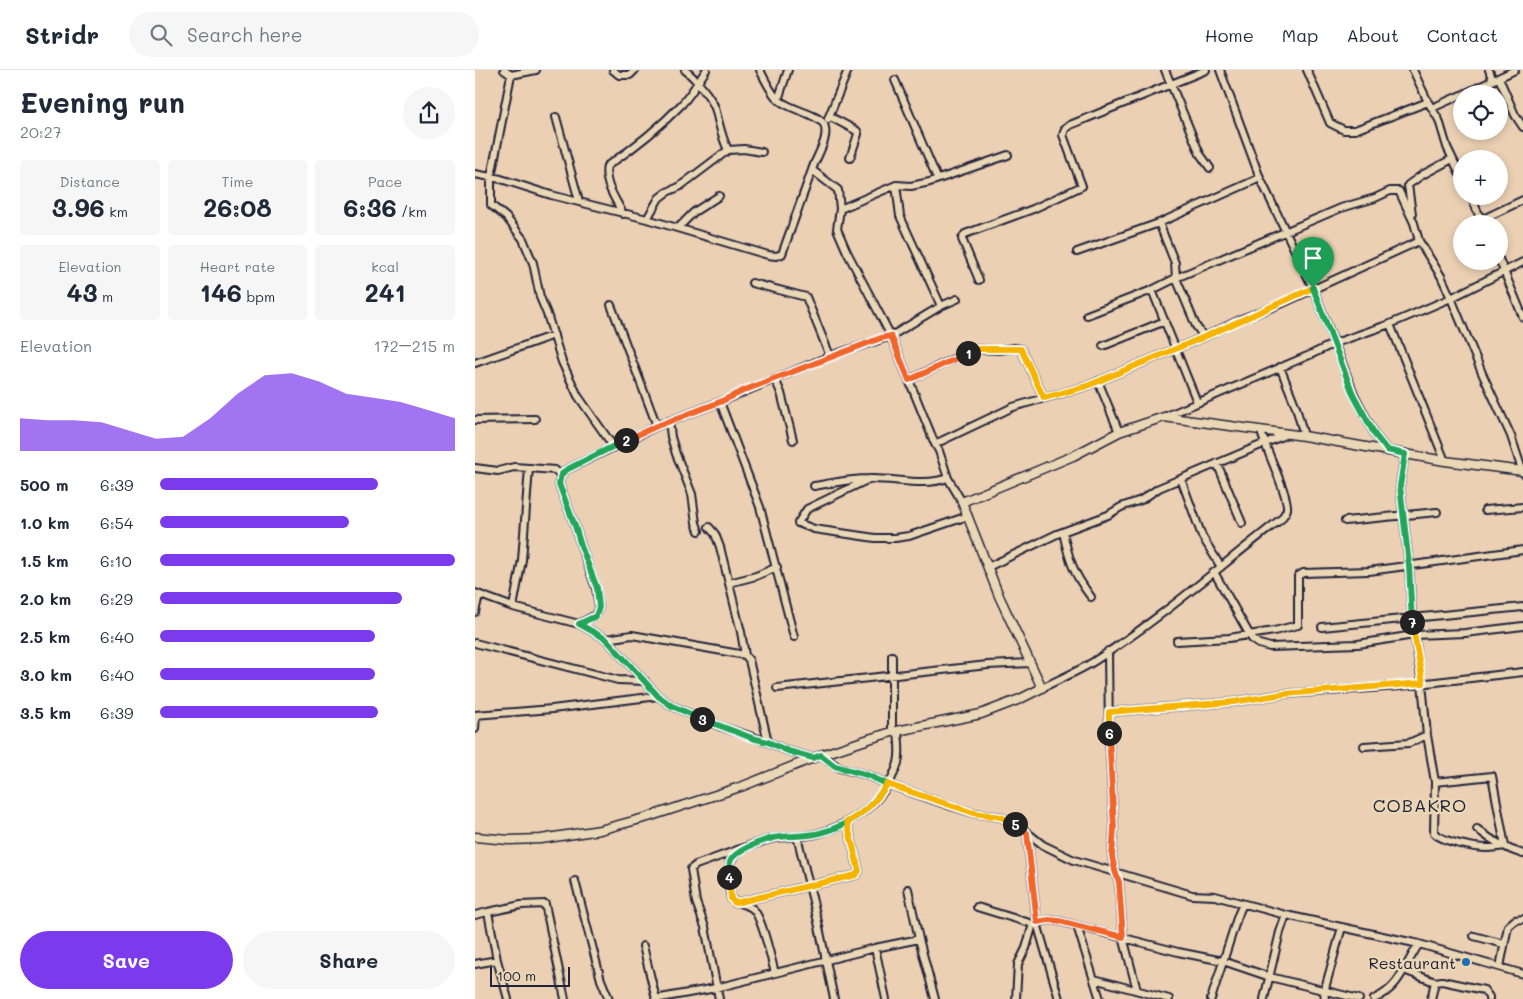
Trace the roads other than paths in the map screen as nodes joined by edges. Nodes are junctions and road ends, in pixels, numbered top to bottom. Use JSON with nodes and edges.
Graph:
{"nodes":[{"id":1,"x":503,"y":70,"type":"edge"},
{"id":2,"x":536,"y":70,"type":"edge"},
{"id":3,"x":613,"y":70,"type":"edge"},
{"id":4,"x":635,"y":70,"type":"edge"},
{"id":5,"x":685,"y":70,"type":"edge"},
{"id":6,"x":706,"y":70,"type":"edge"},
{"id":7,"x":759,"y":70,"type":"edge"},
{"id":8,"x":788,"y":70,"type":"edge"},
{"id":9,"x":848,"y":70,"type":"edge"},
{"id":10,"x":1165,"y":70,"type":"edge"},
{"id":11,"x":1207,"y":70,"type":"edge"},
{"id":12,"x":1220,"y":70,"type":"edge"},
{"id":13,"x":1307,"y":70,"type":"edge"},
{"id":14,"x":1413,"y":70,"type":"edge"},
{"id":15,"x":1489,"y":70,"type":"edge"},
{"id":16,"x":1515,"y":70,"type":"edge"},
{"id":17,"x":511,"y":75,"type":"junction"},
{"id":18,"x":895,"y":80,"type":"dead end"},
{"id":19,"x":1496,"y":80,"type":"junction"},
{"id":20,"x":697,"y":82,"type":"junction"},
{"id":21,"x":1171,"y":84,"type":"junction"},
{"id":22,"x":1484,"y":85,"type":"edge"},
{"id":23,"x":1453,"y":97,"type":"edge"},
{"id":24,"x":778,"y":100,"type":"junction"},
{"id":25,"x":1430,"y":105,"type":"junction"},
{"id":26,"x":829,"y":116,"type":"junction"},
{"id":27,"x":556,"y":118,"type":"dead end"},
{"id":28,"x":824,"y":124,"type":"junction"},
{"id":29,"x":1523,"y":127,"type":"edge"},
{"id":30,"x":728,"y":150,"type":"junction"},
{"id":31,"x":762,"y":152,"type":"dead end"},
{"id":32,"x":1008,"y":155,"type":"dead end"},
{"id":33,"x":850,"y":158,"type":"dead end"},
{"id":34,"x":1452,"y":159,"type":"joint"},
{"id":35,"x":1210,"y":168,"type":"dead end"},
{"id":36,"x":812,"y":170,"type":"junction"},
{"id":37,"x":475,"y":174,"type":"edge"},
{"id":38,"x":491,"y":177,"type":"junction"},
{"id":39,"x":937,"y":178,"type":"junction"},
{"id":40,"x":1260,"y":178,"type":"junction"},
{"id":41,"x":896,"y":185,"type":"junction"},
{"id":42,"x":719,"y":196,"type":"dead end"},
{"id":43,"x":1523,"y":200,"type":"edge"},
{"id":44,"x":579,"y":201,"type":"junction"},
{"id":45,"x":840,"y":209,"type":"junction"},
{"id":46,"x":623,"y":214,"type":"junction"},
{"id":47,"x":1495,"y":215,"type":"edge"},
{"id":48,"x":647,"y":219,"type":"junction"},
{"id":49,"x":1159,"y":223,"type":"junction"},
{"id":50,"x":1414,"y":223,"type":"junction"},
{"id":51,"x":677,"y":228,"type":"junction"},
{"id":52,"x":1286,"y":231,"type":"junction"},
{"id":53,"x":1419,"y":241,"type":"junction"},
{"id":54,"x":1077,"y":252,"type":"dead end"},
{"id":55,"x":1523,"y":262,"type":"edge"},
{"id":56,"x":1508,"y":268,"type":"edge"},
{"id":57,"x":1504,"y":270,"type":"joint"},
{"id":58,"x":1177,"y":278,"type":"junction"},
{"id":59,"x":979,"y":280,"type":"dead end"},
{"id":60,"x":751,"y":284,"type":"dead end"},
{"id":61,"x":1313,"y":288,"type":"junction"},
{"id":62,"x":1152,"y":290,"type":"junction"},
{"id":63,"x":1451,"y":298,"type":"junction"},
{"id":64,"x":957,"y":299,"type":"dead end"},
{"id":65,"x":611,"y":305,"type":"dead end"},
{"id":66,"x":941,"y":306,"type":"junction"},
{"id":67,"x":1087,"y":315,"type":"dead end"},
{"id":68,"x":1523,"y":317,"type":"edge"},
{"id":69,"x":1165,"y":321,"type":"junction"},
{"id":70,"x":1390,"y":324,"type":"junction"},
{"id":71,"x":554,"y":334,"type":"junction"},
{"id":72,"x":891,"y":336,"type":"junction"},
{"id":73,"x":1204,"y":337,"type":"junction"},
{"id":74,"x":1335,"y":343,"type":"junction"},
{"id":75,"x":1103,"y":346,"type":"dead end"},
{"id":76,"x":1176,"y":348,"type":"junction"},
{"id":77,"x":830,"y":356,"type":"junction"},
{"id":78,"x":475,"y":363,"type":"edge"},
{"id":79,"x":1280,"y":367,"type":"junction"},
{"id":80,"x":775,"y":379,"type":"junction"},
{"id":81,"x":909,"y":380,"type":"junction"},
{"id":82,"x":1098,"y":381,"type":"junction"},
{"id":83,"x":1044,"y":398,"type":"junction"},
{"id":84,"x":720,"y":402,"type":"junction"},
{"id":85,"x":1197,"y":402,"type":"junction"},
{"id":86,"x":1164,"y":417,"type":"junction"},
{"id":87,"x":535,"y":419,"type":"dead end"},
{"id":88,"x":475,"y":420,"type":"edge"},
{"id":89,"x":669,"y":421,"type":"junction"},
{"id":90,"x":657,"y":426,"type":"junction"},
{"id":91,"x":1261,"y":431,"type":"junction"},
{"id":92,"x":1119,"y":432,"type":"junction"},
{"id":93,"x":1287,"y":434,"type":"junction"},
{"id":94,"x":1304,"y":436,"type":"junction"},
{"id":95,"x":793,"y":440,"type":"dead end"},
{"id":96,"x":935,"y":444,"type":"junction"},
{"id":97,"x":1264,"y":444,"type":"junction"},
{"id":98,"x":613,"y":446,"type":"junction"},
{"id":99,"x":1387,"y":450,"type":"junction"},
{"id":100,"x":1405,"y":454,"type":"junction"},
{"id":101,"x":1445,"y":461,"type":"junction"},
{"id":102,"x":1217,"y":463,"type":"junction"},
{"id":103,"x":475,"y":468,"type":"edge"},
{"id":104,"x":529,"y":468,"type":"junction"},
{"id":105,"x":1523,"y":472,"type":"edge"},
{"id":106,"x":561,"y":475,"type":"junction"},
{"id":107,"x":948,"y":478,"type":"junction"},
{"id":108,"x":869,"y":479,"type":"junction"},
{"id":109,"x":1181,"y":479,"type":"junction"},
{"id":110,"x":814,"y":486,"type":"dead end"},
{"id":111,"x":962,"y":502,"type":"junction"},
{"id":112,"x":1523,"y":507,"type":"edge"},
{"id":113,"x":1485,"y":510,"type":"dead end"},
{"id":114,"x":1437,"y":512,"type":"dead end"},
{"id":115,"x":1404,"y":515,"type":"junction"},
{"id":116,"x":968,"y":516,"type":"junction"},
{"id":117,"x":1345,"y":521,"type":"dead end"},
{"id":118,"x":1242,"y":523,"type":"dead end"},
{"id":119,"x":709,"y":527,"type":"dead end"},
{"id":120,"x":699,"y":531,"type":"dead end"},
{"id":121,"x":1063,"y":532,"type":"junction"},
{"id":122,"x":1523,"y":550,"type":"edge"},
{"id":123,"x":1409,"y":565,"type":"junction"},
{"id":124,"x":777,"y":567,"type":"junction"},
{"id":125,"x":988,"y":567,"type":"junction"},
{"id":126,"x":1221,"y":567,"type":"junction"},
{"id":127,"x":1213,"y":572,"type":"junction"},
{"id":128,"x":729,"y":583,"type":"junction"},
{"id":129,"x":477,"y":594,"type":"edge"},
{"id":130,"x":1091,"y":596,"type":"dead end"},
{"id":131,"x":513,"y":607,"type":"junction"},
{"id":132,"x":1523,"y":607,"type":"edge"},
{"id":133,"x":475,"y":612,"type":"edge"},
{"id":134,"x":1412,"y":618,"type":"junction"},
{"id":135,"x":579,"y":624,"type":"junction"},
{"id":136,"x":1523,"y":626,"type":"edge"},
{"id":137,"x":1322,"y":627,"type":"dead end"},
{"id":138,"x":1249,"y":634,"type":"junction"},
{"id":139,"x":1414,"y":635,"type":"junction"},
{"id":140,"x":794,"y":637,"type":"dead end"},
{"id":141,"x":606,"y":639,"type":"junction"},
{"id":142,"x":1177,"y":641,"type":"dead end"},
{"id":143,"x":475,"y":643,"type":"edge"},
{"id":144,"x":1108,"y":651,"type":"junction"},
{"id":145,"x":745,"y":655,"type":"junction"},
{"id":146,"x":892,"y":656,"type":"dead end"},
{"id":147,"x":1030,"y":663,"type":"junction"},
{"id":148,"x":1523,"y":672,"type":"edge"},
{"id":149,"x":892,"y":676,"type":"junction"},
{"id":150,"x":645,"y":681,"type":"junction"},
{"id":151,"x":1423,"y":683,"type":"junction"},
{"id":152,"x":777,"y":688,"type":"dead end"},
{"id":153,"x":1042,"y":688,"type":"junction"},
{"id":154,"x":658,"y":696,"type":"junction"},
{"id":155,"x":1109,"y":712,"type":"junction"},
{"id":156,"x":475,"y":715,"type":"edge"},
{"id":157,"x":475,"y":729,"type":"edge"},
{"id":158,"x":895,"y":732,"type":"junction"},
{"id":159,"x":1427,"y":735,"type":"junction"},
{"id":160,"x":768,"y":742,"type":"junction"},
{"id":161,"x":1363,"y":746,"type":"dead end"},
{"id":162,"x":821,"y":755,"type":"junction"},
{"id":163,"x":813,"y":758,"type":"junction"},
{"id":164,"x":1435,"y":782,"type":"junction"},
{"id":165,"x":887,"y":784,"type":"junction"},
{"id":166,"x":847,"y":822,"type":"junction"},
{"id":167,"x":1477,"y":830,"type":"dead end"},
{"id":168,"x":1027,"y":833,"type":"junction"},
{"id":169,"x":797,"y":836,"type":"junction"},
{"id":170,"x":475,"y":837,"type":"edge"},
{"id":171,"x":1505,"y":846,"type":"junction"},
{"id":172,"x":739,"y":850,"type":"junction"},
{"id":173,"x":1523,"y":854,"type":"edge"},
{"id":174,"x":1115,"y":871,"type":"junction"},
{"id":175,"x":575,"y":881,"type":"dead end"},
{"id":176,"x":809,"y":885,"type":"junction"},
{"id":177,"x":908,"y":889,"type":"dead end"},
{"id":178,"x":735,"y":903,"type":"junction"},
{"id":179,"x":1243,"y":904,"type":"junction"},
{"id":180,"x":977,"y":907,"type":"dead end"},
{"id":181,"x":488,"y":912,"type":"junction"},
{"id":182,"x":475,"y":915,"type":"edge"},
{"id":183,"x":1286,"y":915,"type":"junction"},
{"id":184,"x":1523,"y":919,"type":"edge"},
{"id":185,"x":1035,"y":923,"type":"junction"},
{"id":186,"x":1077,"y":926,"type":"junction"},
{"id":187,"x":1342,"y":927,"type":"junction"},
{"id":188,"x":1474,"y":936,"type":"dead end"},
{"id":189,"x":1123,"y":937,"type":"junction"},
{"id":190,"x":919,"y":939,"type":"junction"},
{"id":191,"x":1419,"y":944,"type":"junction"},
{"id":192,"x":1504,"y":944,"type":"junction"},
{"id":193,"x":643,"y":946,"type":"dead end"},
{"id":194,"x":875,"y":948,"type":"junction"},
{"id":195,"x":497,"y":960,"type":"junction"},
{"id":196,"x":826,"y":960,"type":"junction"},
{"id":197,"x":1223,"y":961,"type":"junction"},
{"id":198,"x":475,"y":964,"type":"edge"},
{"id":199,"x":1500,"y":967,"type":"junction"},
{"id":200,"x":1404,"y":970,"type":"junction"},
{"id":201,"x":775,"y":973,"type":"junction"},
{"id":202,"x":1523,"y":974,"type":"edge"},
{"id":203,"x":1270,"y":977,"type":"junction"},
{"id":204,"x":1094,"y":979,"type":"junction"},
{"id":205,"x":1435,"y":982,"type":"junction"},
{"id":206,"x":716,"y":988,"type":"junction"},
{"id":207,"x":1137,"y":990,"type":"junction"},
{"id":208,"x":1325,"y":995,"type":"edge"},
{"id":209,"x":508,"y":999,"type":"edge"},
{"id":210,"x":565,"y":999,"type":"edge"},
{"id":211,"x":609,"y":999,"type":"edge"},
{"id":212,"x":656,"y":999,"type":"edge"},
{"id":213,"x":719,"y":999,"type":"edge"},
{"id":214,"x":834,"y":999,"type":"edge"},
{"id":215,"x":886,"y":999,"type":"edge"},
{"id":216,"x":935,"y":999,"type":"edge"},
{"id":217,"x":1016,"y":999,"type":"edge"},
{"id":218,"x":1059,"y":999,"type":"edge"},
{"id":219,"x":1100,"y":999,"type":"edge"},
{"id":220,"x":1169,"y":999,"type":"edge"},
{"id":221,"x":1211,"y":999,"type":"edge"},
{"id":222,"x":1263,"y":999,"type":"edge"},
{"id":223,"x":1359,"y":999,"type":"edge"},
{"id":224,"x":1374,"y":999,"type":"edge"},
{"id":225,"x":1431,"y":999,"type":"edge"},
{"id":226,"x":1489,"y":999,"type":"edge"}],
"edges":[{"from":1,"to":17,"type":"street"},
{"from":2,"to":17,"type":"street"},
{"from":3,"to":4,"type":"street"},
{"from":5,"to":20,"type":"street"},
{"from":6,"to":20,"type":"street"},
{"from":7,"to":24,"type":"street"},
{"from":8,"to":24,"type":"street"},
{"from":9,"to":26,"type":"street"},
{"from":10,"to":21,"type":"street"},
{"from":11,"to":21,"type":"street"},
{"from":12,"to":40,"type":"street"},
{"from":13,"to":25,"type":"street"},
{"from":14,"to":25,"type":"street"},
{"from":15,"to":19,"type":"street"},
{"from":16,"to":19,"type":"street"},
{"from":17,"to":38,"type":"street"},
{"from":18,"to":39,"type":"street"},
{"from":19,"to":22,"type":"street"},
{"from":19,"to":29,"type":"street"},
{"from":20,"to":30,"type":"street"},
{"from":20,"to":46,"type":"street"},
{"from":21,"to":35,"type":"street"},
{"from":21,"to":59,"type":"street"},
{"from":23,"to":25,"type":"street"},
{"from":24,"to":28,"type":"street"},
{"from":25,"to":34,"type":"street"},
{"from":26,"to":28,"type":"street"},
{"from":26,"to":33,"type":"street"},
{"from":27,"to":44,"type":"street"},
{"from":28,"to":36,"type":"street"},
{"from":30,"to":31,"type":"street"},
{"from":30,"to":48,"type":"street"},
{"from":32,"to":39,"type":"street"},
{"from":34,"to":50,"type":"street"},
{"from":36,"to":45,"type":"street"},
{"from":36,"to":51,"type":"street"},
{"from":37,"to":38,"type":"street"},
{"from":38,"to":44,"type":"street"},
{"from":38,"to":71,"type":"street"},
{"from":39,"to":41,"type":"street"},
{"from":40,"to":49,"type":"street"},
{"from":40,"to":52,"type":"street"},
{"from":41,"to":45,"type":"street"},
{"from":41,"to":66,"type":"street"},
{"from":42,"to":51,"type":"street"},
{"from":43,"to":47,"type":"street"},
{"from":44,"to":46,"type":"street"},
{"from":45,"to":72,"type":"street"},
{"from":46,"to":48,"type":"street"},
{"from":48,"to":51,"type":"street"},
{"from":49,"to":54,"type":"street"},
{"from":49,"to":58,"type":"street"},
{"from":50,"to":52,"type":"street"},
{"from":50,"to":53,"type":"street"},
{"from":52,"to":58,"type":"street"},
{"from":52,"to":61,"type":"street"},
{"from":53,"to":61,"type":"street"},
{"from":53,"to":63,"type":"street"},
{"from":55,"to":56,"type":"street"},
{"from":57,"to":63,"type":"street"},
{"from":57,"to":68,"type":"street"},
{"from":58,"to":62,"type":"street"},
{"from":58,"to":73,"type":"street"},
{"from":60,"to":77,"type":"street"},
{"from":61,"to":73,"type":"street"},
{"from":61,"to":74,"type":"street"},
{"from":62,"to":67,"type":"street"},
{"from":62,"to":69,"type":"street"},
{"from":63,"to":70,"type":"street"},
{"from":63,"to":105,"type":"street"},
{"from":64,"to":66,"type":"street"},
{"from":65,"to":90,"type":"street"},
{"from":66,"to":72,"type":"street"},
{"from":69,"to":75,"type":"street"},
{"from":69,"to":76,"type":"street"},
{"from":70,"to":74,"type":"street"},
{"from":70,"to":101,"type":"street"},
{"from":71,"to":78,"type":"street"},
{"from":71,"to":98,"type":"street"},
{"from":72,"to":77,"type":"street"},
{"from":72,"to":81,"type":"street"},
{"from":73,"to":76,"type":"street"},
{"from":74,"to":79,"type":"street"},
{"from":74,"to":99,"type":"street"},
{"from":76,"to":82,"type":"street"},
{"from":76,"to":85,"type":"street"},
{"from":77,"to":80,"type":"street"},
{"from":79,"to":85,"type":"street"},
{"from":79,"to":94,"type":"street"},
{"from":80,"to":84,"type":"street"},
{"from":80,"to":95,"type":"street"},
{"from":81,"to":83,"type":"street"},
{"from":81,"to":96,"type":"street"},
{"from":82,"to":83,"type":"street"},
{"from":82,"to":92,"type":"street"},
{"from":83,"to":96,"type":"street"},
{"from":84,"to":89,"type":"street"},
{"from":84,"to":124,"type":"street"},
{"from":85,"to":86,"type":"street"},
{"from":86,"to":91,"type":"street"},
{"from":86,"to":92,"type":"street"},
{"from":87,"to":88,"type":"street"},
{"from":89,"to":90,"type":"street"},
{"from":89,"to":120,"type":"street"},
{"from":90,"to":98,"type":"street"},
{"from":91,"to":93,"type":"street"},
{"from":91,"to":97,"type":"street"},
{"from":92,"to":111,"type":"street"},
{"from":93,"to":94,"type":"street"},
{"from":93,"to":97,"type":"street"},
{"from":94,"to":99,"type":"street"},
{"from":96,"to":107,"type":"street"},
{"from":97,"to":102,"type":"street"},
{"from":97,"to":126,"type":"street"},
{"from":98,"to":106,"type":"street"},
{"from":99,"to":100,"type":"street"},
{"from":100,"to":101,"type":"street"},
{"from":100,"to":115,"type":"street"},
{"from":101,"to":105,"type":"street"},
{"from":102,"to":109,"type":"street"},
{"from":102,"to":118,"type":"street"},
{"from":103,"to":104,"type":"street"},
{"from":104,"to":106,"type":"street"},
{"from":104,"to":131,"type":"street"},
{"from":106,"to":135,"type":"street"},
{"from":107,"to":108,"type":"street"},
{"from":107,"to":111,"type":"street"},
{"from":108,"to":110,"type":"street"},
{"from":108,"to":116,"type":"street"},
{"from":109,"to":121,"type":"street"},
{"from":109,"to":126,"type":"street"},
{"from":111,"to":116,"type":"street"},
{"from":112,"to":113,"type":"street"},
{"from":114,"to":115,"type":"street"},
{"from":115,"to":117,"type":"street"},
{"from":115,"to":123,"type":"street"},
{"from":116,"to":125,"type":"street"},
{"from":119,"to":128,"type":"street"},
{"from":121,"to":125,"type":"street"},
{"from":121,"to":130,"type":"street"},
{"from":122,"to":123,"type":"street"},
{"from":123,"to":134,"type":"street"},
{"from":123,"to":138,"type":"street"},
{"from":124,"to":128,"type":"street"},
{"from":124,"to":140,"type":"street"},
{"from":125,"to":147,"type":"street"},
{"from":126,"to":127,"type":"street"},
{"from":127,"to":138,"type":"street"},
{"from":127,"to":144,"type":"street"},
{"from":128,"to":145,"type":"street"},
{"from":129,"to":131,"type":"street"},
{"from":129,"to":133,"type":"street"},
{"from":131,"to":135,"type":"street"},
{"from":132,"to":134,"type":"street"},
{"from":134,"to":137,"type":"street"},
{"from":134,"to":139,"type":"street"},
{"from":135,"to":141,"type":"street"},
{"from":136,"to":139,"type":"street"},
{"from":138,"to":139,"type":"street"},
{"from":138,"to":142,"type":"street"},
{"from":139,"to":151,"type":"street"},
{"from":141,"to":145,"type":"street"},
{"from":141,"to":150,"type":"street"},
{"from":143,"to":150,"type":"street"},
{"from":144,"to":153,"type":"street"},
{"from":144,"to":155,"type":"street"},
{"from":145,"to":160,"type":"street"},
{"from":146,"to":149,"type":"street"},
{"from":147,"to":149,"type":"street"},
{"from":147,"to":153,"type":"street"},
{"from":148,"to":151,"type":"street"},
{"from":149,"to":152,"type":"street"},
{"from":149,"to":158,"type":"street"},
{"from":150,"to":154,"type":"street"},
{"from":151,"to":155,"type":"street"},
{"from":151,"to":159,"type":"street"},
{"from":153,"to":158,"type":"street"},
{"from":154,"to":156,"type":"street"},
{"from":154,"to":160,"type":"street"},
{"from":155,"to":174,"type":"street"},
{"from":156,"to":157,"type":"street"},
{"from":158,"to":162,"type":"street"},
{"from":158,"to":165,"type":"street"},
{"from":159,"to":161,"type":"street"},
{"from":159,"to":164,"type":"street"},
{"from":160,"to":163,"type":"street"},
{"from":162,"to":163,"type":"street"},
{"from":162,"to":165,"type":"street"},
{"from":163,"to":170,"type":"street"},
{"from":164,"to":171,"type":"street"},
{"from":164,"to":171,"type":"street"},
{"from":165,"to":166,"type":"street"},
{"from":165,"to":168,"type":"street"},
{"from":166,"to":169,"type":"street"},
{"from":166,"to":176,"type":"street"},
{"from":167,"to":171,"type":"street"},
{"from":168,"to":174,"type":"street"},
{"from":168,"to":185,"type":"street"},
{"from":169,"to":172,"type":"street"},
{"from":169,"to":176,"type":"street"},
{"from":171,"to":173,"type":"street"},
{"from":172,"to":178,"type":"street"},
{"from":172,"to":206,"type":"street"},
{"from":174,"to":179,"type":"street"},
{"from":174,"to":189,"type":"street"},
{"from":175,"to":211,"type":"street"},
{"from":176,"to":178,"type":"street"},
{"from":176,"to":196,"type":"street"},
{"from":177,"to":190,"type":"street"},
{"from":178,"to":201,"type":"street"},
{"from":179,"to":183,"type":"street"},
{"from":179,"to":197,"type":"street"},
{"from":180,"to":185,"type":"street"},
{"from":181,"to":182,"type":"street"},
{"from":181,"to":195,"type":"street"},
{"from":181,"to":210,"type":"street"},
{"from":183,"to":187,"type":"street"},
{"from":183,"to":203,"type":"street"},
{"from":184,"to":192,"type":"street"},
{"from":185,"to":186,"type":"street"},
{"from":185,"to":217,"type":"street"},
{"from":185,"to":218,"type":"street"},
{"from":186,"to":189,"type":"street"},
{"from":186,"to":204,"type":"street"},
{"from":187,"to":191,"type":"street"},
{"from":187,"to":208,"type":"street"},
{"from":188,"to":192,"type":"street"},
{"from":189,"to":197,"type":"street"},
{"from":189,"to":207,"type":"street"},
{"from":190,"to":194,"type":"street"},
{"from":190,"to":216,"type":"street"},
{"from":191,"to":199,"type":"street"},
{"from":191,"to":200,"type":"street"},
{"from":192,"to":199,"type":"street"},
{"from":193,"to":212,"type":"street"},
{"from":194,"to":196,"type":"street"},
{"from":194,"to":215,"type":"street"},
{"from":195,"to":198,"type":"street"},
{"from":195,"to":209,"type":"street"},
{"from":196,"to":201,"type":"street"},
{"from":196,"to":214,"type":"street"},
{"from":197,"to":203,"type":"street"},
{"from":197,"to":221,"type":"street"},
{"from":199,"to":202,"type":"street"},
{"from":200,"to":205,"type":"street"},
{"from":200,"to":224,"type":"street"},
{"from":201,"to":206,"type":"street"},
{"from":203,"to":208,"type":"street"},
{"from":203,"to":222,"type":"street"},
{"from":204,"to":207,"type":"street"},
{"from":204,"to":219,"type":"street"},
{"from":205,"to":225,"type":"street"},
{"from":205,"to":226,"type":"street"},
{"from":206,"to":212,"type":"street"},
{"from":206,"to":213,"type":"street"},
{"from":207,"to":220,"type":"street"},
{"from":208,"to":223,"type":"street"}]}
